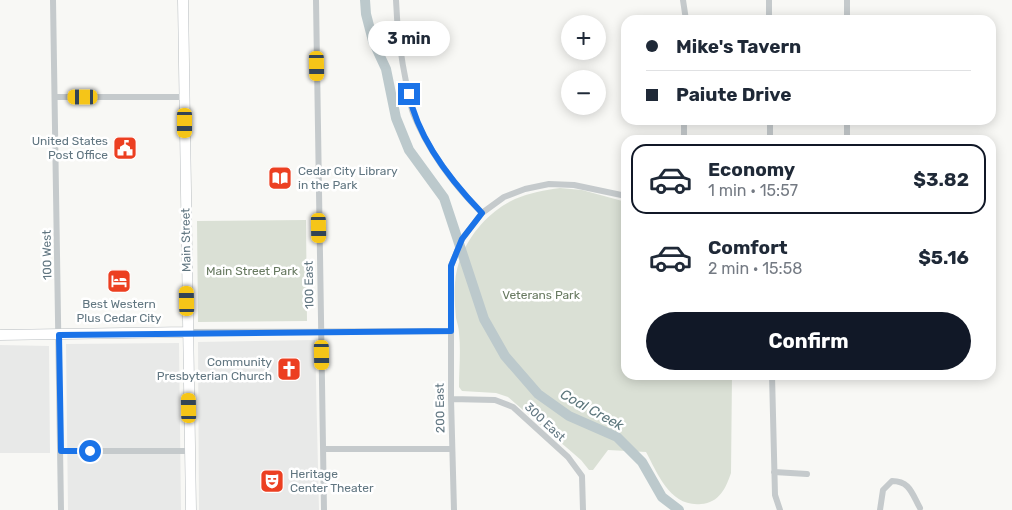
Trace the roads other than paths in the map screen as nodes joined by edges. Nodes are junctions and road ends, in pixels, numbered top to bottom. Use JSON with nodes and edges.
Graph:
{"nodes":[{"id":1,"x":53,"y":0,"type":"edge"},
{"id":2,"x":183,"y":0,"type":"edge"},
{"id":3,"x":316,"y":0,"type":"edge"},
{"id":4,"x":396,"y":0,"type":"edge"},
{"id":5,"x":769,"y":0,"type":"edge"},
{"id":6,"x":847,"y":0,"type":"edge"},
{"id":7,"x":769,"y":15,"type":"edge"},
{"id":8,"x":847,"y":15,"type":"edge"},
{"id":9,"x":56,"y":97,"type":"junction"},
{"id":10,"x":184,"y":97,"type":"junction"},
{"id":11,"x":621,"y":195,"type":"edge"},
{"id":12,"x":482,"y":213,"type":"junction"},
{"id":13,"x":451,"y":331,"type":"junction"},
{"id":14,"x":187,"y":332,"type":"junction"},
{"id":15,"x":321,"y":332,"type":"junction"},
{"id":16,"x":0,"y":335,"type":"edge"},
{"id":17,"x":59,"y":335,"type":"junction"},
{"id":18,"x":772,"y":380,"type":"edge"},
{"id":19,"x":451,"y":399,"type":"junction"},
{"id":20,"x":324,"y":449,"type":"junction"},
{"id":21,"x":452,"y":449,"type":"junction"},
{"id":22,"x":61,"y":451,"type":"junction"},
{"id":23,"x":190,"y":451,"type":"junction"},
{"id":24,"x":774,"y":472,"type":"junction"},
{"id":25,"x":807,"y":474,"type":"dead end"},
{"id":26,"x":920,"y":508,"type":"dead end"},
{"id":27,"x":61,"y":510,"type":"edge"},
{"id":28,"x":191,"y":510,"type":"edge"},
{"id":29,"x":324,"y":510,"type":"edge"},
{"id":30,"x":454,"y":510,"type":"edge"},
{"id":31,"x":583,"y":510,"type":"edge"},
{"id":32,"x":780,"y":510,"type":"edge"},
{"id":33,"x":880,"y":510,"type":"edge"}],
"edges":[{"from":1,"to":9,"type":"street","name":"100 West"},
{"from":2,"to":10,"type":"main road","name":"Main Street"},
{"from":3,"to":15,"type":"street","name":"100 East"},
{"from":4,"to":12,"type":"street"},
{"from":5,"to":7,"type":"street"},
{"from":6,"to":8,"type":"street"},
{"from":9,"to":10,"type":"street"},
{"from":9,"to":17,"type":"street","name":"100 West"},
{"from":10,"to":14,"type":"main road","name":"Main Street"},
{"from":11,"to":12,"type":"street"},
{"from":12,"to":13,"type":"street","name":"200 East"},
{"from":13,"to":15,"type":"street"},
{"from":13,"to":19,"type":"street","name":"200 East"},
{"from":14,"to":15,"type":"street"},
{"from":14,"to":17,"type":"main road"},
{"from":14,"to":23,"type":"main road","name":"Main Street"},
{"from":15,"to":20,"type":"street","name":"100 East"},
{"from":16,"to":17,"type":"main road"},
{"from":17,"to":22,"type":"street","name":"100 West"},
{"from":18,"to":24,"type":"street"},
{"from":19,"to":21,"type":"street","name":"200 East"},
{"from":19,"to":31,"type":"street","name":"300 East"},
{"from":20,"to":21,"type":"street"},
{"from":20,"to":29,"type":"street","name":"100 East"},
{"from":21,"to":30,"type":"street","name":"200 East"},
{"from":22,"to":23,"type":"street"},
{"from":22,"to":27,"type":"street","name":"100 West"},
{"from":23,"to":28,"type":"main road","name":"Main Street"},
{"from":24,"to":25,"type":"street"},
{"from":24,"to":32,"type":"street"},
{"from":26,"to":33,"type":"street"}]}
